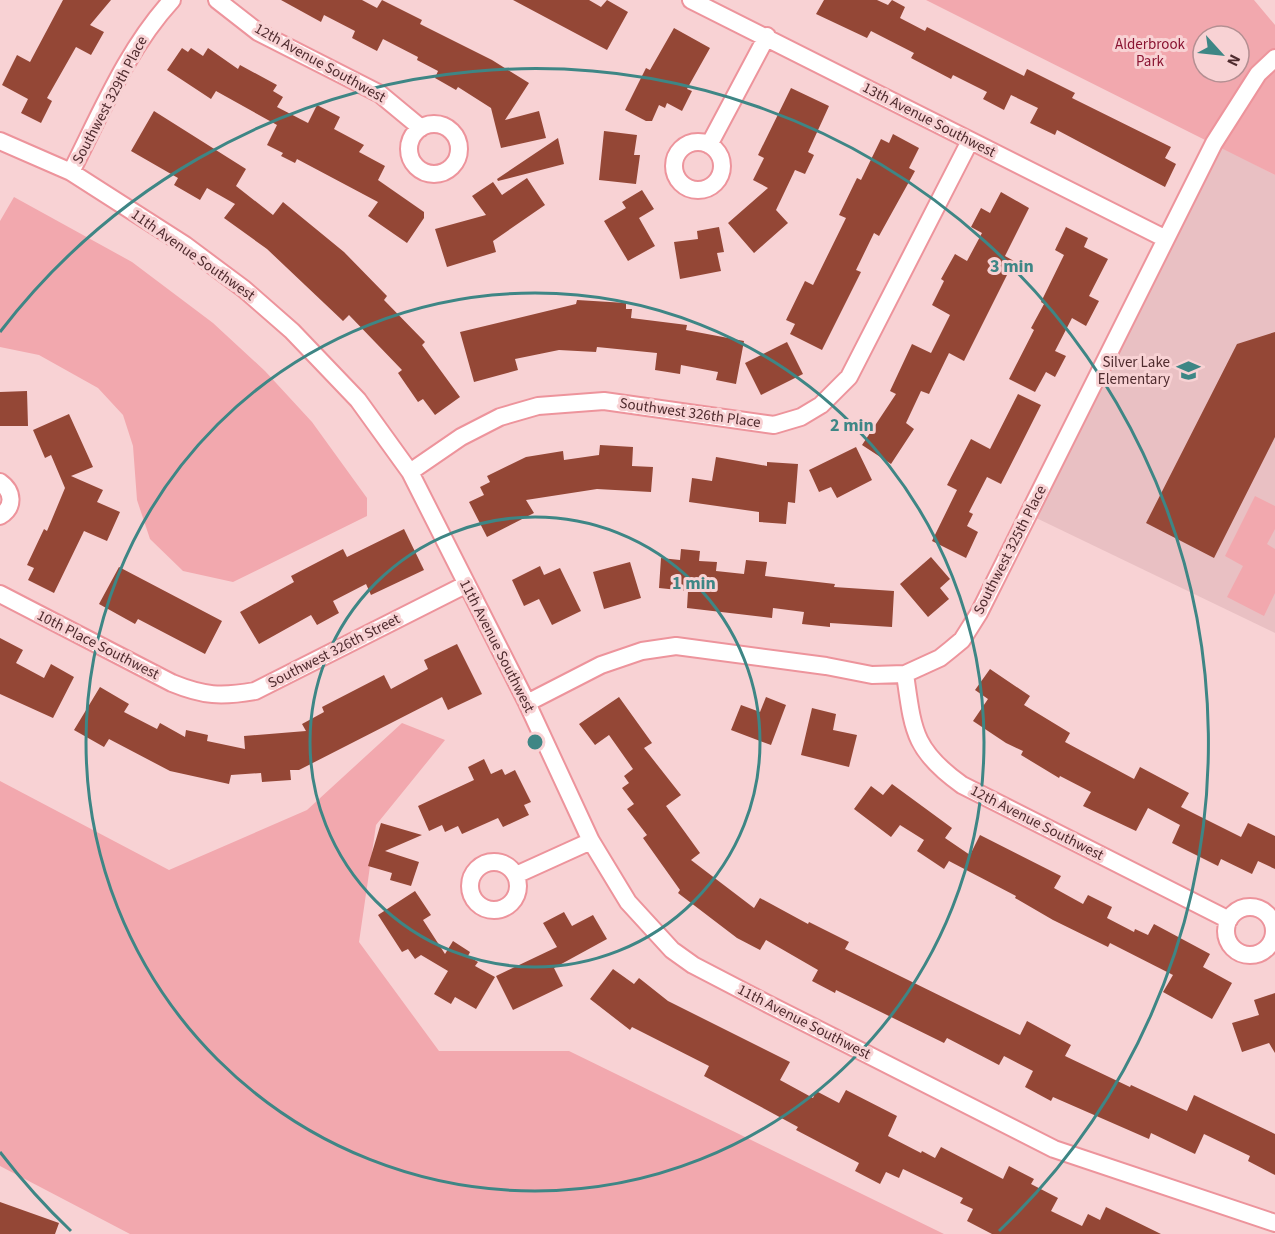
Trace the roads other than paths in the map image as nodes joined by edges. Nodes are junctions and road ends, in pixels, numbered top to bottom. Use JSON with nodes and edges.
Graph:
{"nodes":[{"id":1,"x":172,"y":0,"type":"edge"},
{"id":2,"x":217,"y":0,"type":"edge"},
{"id":3,"x":691,"y":0,"type":"edge"},
{"id":4,"x":767,"y":36,"type":"junction"},
{"id":5,"x":1275,"y":58,"type":"edge"},
{"id":6,"x":421,"y":128,"type":"dead end"},
{"id":7,"x":0,"y":141,"type":"edge"},
{"id":8,"x":970,"y":141,"type":"junction"},
{"id":9,"x":710,"y":145,"type":"dead end"},
{"id":10,"x":71,"y":172,"type":"junction"},
{"id":11,"x":1166,"y":239,"type":"junction"},
{"id":12,"x":410,"y":472,"type":"junction"},
{"id":13,"x":0,"y":482,"type":"edge"},
{"id":14,"x":0,"y":516,"type":"edge"},
{"id":15,"x":465,"y":585,"type":"junction"},
{"id":16,"x":0,"y":594,"type":"edge"},
{"id":17,"x":905,"y":674,"type":"junction"},
{"id":18,"x":198,"y":694,"type":"joint"},
{"id":19,"x":527,"y":703,"type":"junction"},
{"id":20,"x":591,"y":841,"type":"junction"},
{"id":21,"x":516,"y":875,"type":"dead end"},
{"id":22,"x":1229,"y":920,"type":"dead end"},
{"id":23,"x":1275,"y":1223,"type":"edge"}],
"edges":[{"from":1,"to":10,"type":"street","name":"Southwest 329th Place"},
{"from":2,"to":6,"type":"street","name":"12th Avenue Southwest"},
{"from":3,"to":4,"type":"street","name":"13th Avenue Southwest"},
{"from":4,"to":8,"type":"street","name":"13th Avenue Southwest"},
{"from":4,"to":9,"type":"street"},
{"from":5,"to":11,"type":"street","name":"Southwest 325th Place"},
{"from":7,"to":10,"type":"street","name":"11th Avenue Southwest"},
{"from":8,"to":11,"type":"street","name":"13th Avenue Southwest"},
{"from":8,"to":12,"type":"street","name":"Southwest 326th Place"},
{"from":10,"to":12,"type":"street","name":"11th Avenue Southwest"},
{"from":11,"to":17,"type":"street","name":"Southwest 325th Place"},
{"from":12,"to":15,"type":"street","name":"11th Avenue Southwest"},
{"from":13,"to":14,"type":"street"},
{"from":15,"to":18,"type":"street","name":"Southwest 326th Street"},
{"from":15,"to":19,"type":"street","name":"11th Avenue Southwest"},
{"from":16,"to":18,"type":"street","name":"10th Place Southwest"},
{"from":17,"to":19,"type":"street","name":"Southwest 325th Place"},
{"from":17,"to":22,"type":"street","name":"12th Avenue Southwest"},
{"from":19,"to":20,"type":"street","name":"11th Avenue Southwest"},
{"from":20,"to":21,"type":"street"},
{"from":20,"to":23,"type":"street","name":"11th Avenue Southwest"}]}
